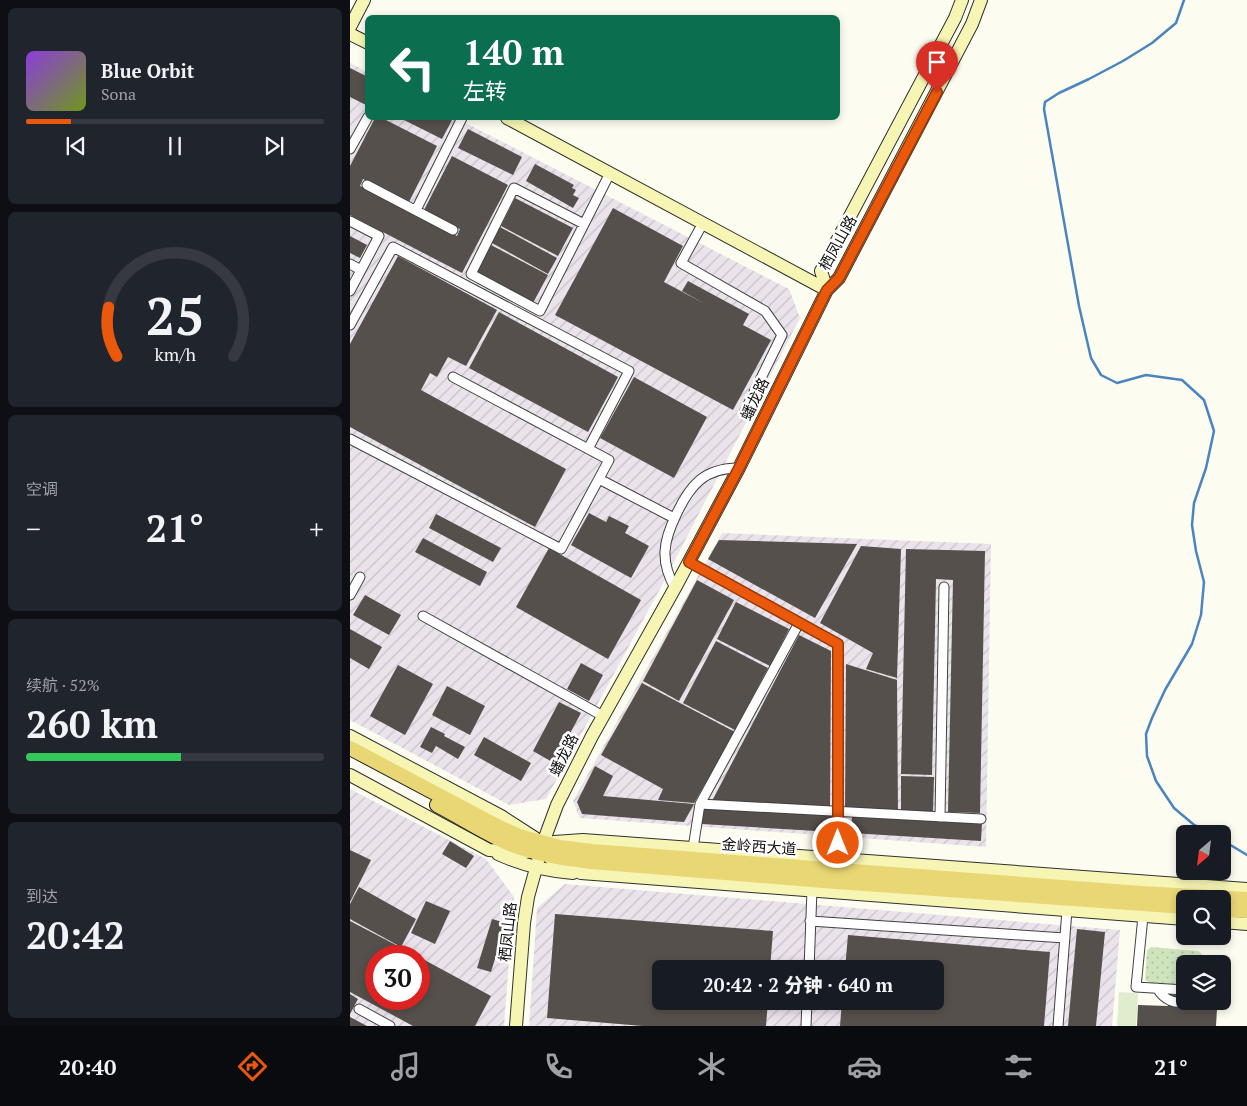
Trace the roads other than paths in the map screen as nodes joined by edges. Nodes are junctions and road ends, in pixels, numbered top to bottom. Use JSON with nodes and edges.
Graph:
{"nodes":[{"id":1,"x":364,"y":0,"type":"edge"},
{"id":2,"x":981,"y":0,"type":"edge"},
{"id":3,"x":957,"y":2,"type":"edge"},
{"id":4,"x":350,"y":27,"type":"edge"},
{"id":5,"x":350,"y":34,"type":"edge"},
{"id":6,"x":365,"y":42,"type":"edge"},
{"id":7,"x":366,"y":120,"type":"edge"},
{"id":8,"x":461,"y":120,"type":"edge"},
{"id":9,"x":511,"y":120,"type":"edge"},
{"id":10,"x":350,"y":149,"type":"edge"},
{"id":11,"x":610,"y":173,"type":"junction"},
{"id":12,"x":367,"y":185,"type":"dead end"},
{"id":13,"x":416,"y":210,"type":"junction"},
{"id":14,"x":350,"y":221,"type":"edge"},
{"id":15,"x":703,"y":223,"type":"junction"},
{"id":16,"x":584,"y":224,"type":"junction"},
{"id":17,"x":453,"y":230,"type":"dead end"},
{"id":18,"x":350,"y":264,"type":"edge"},
{"id":19,"x":361,"y":270,"type":"junction"},
{"id":20,"x":827,"y":290,"type":"junction"},
{"id":21,"x":350,"y":291,"type":"edge"},
{"id":22,"x":350,"y":325,"type":"edge"},
{"id":23,"x":453,"y":377,"type":"dead end"},
{"id":24,"x":744,"y":413,"type":"dead end"},
{"id":25,"x":350,"y":438,"type":"edge"},
{"id":26,"x":588,"y":449,"type":"junction"},
{"id":27,"x":739,"y":468,"type":"junction"},
{"id":28,"x":598,"y":479,"type":"junction"},
{"id":29,"x":674,"y":518,"type":"junction"},
{"id":30,"x":689,"y":562,"type":"junction"},
{"id":31,"x":360,"y":576,"type":"dead end"},
{"id":32,"x":944,"y":587,"type":"dead end"},
{"id":33,"x":675,"y":588,"type":"junction"},
{"id":34,"x":350,"y":595,"type":"edge"},
{"id":35,"x":423,"y":616,"type":"dead end"},
{"id":36,"x":799,"y":623,"type":"junction"},
{"id":37,"x":603,"y":716,"type":"junction"},
{"id":38,"x":350,"y":736,"type":"edge"},
{"id":39,"x":350,"y":748,"type":"edge"},
{"id":40,"x":350,"y":759,"type":"edge"},
{"id":41,"x":350,"y":775,"type":"edge"},
{"id":42,"x":700,"y":804,"type":"junction"},
{"id":43,"x":838,"y":812,"type":"junction"},
{"id":44,"x":940,"y":817,"type":"junction"},
{"id":45,"x":980,"y":819,"type":"dead end"},
{"id":46,"x":543,"y":843,"type":"junction"},
{"id":47,"x":693,"y":848,"type":"junction"},
{"id":48,"x":490,"y":850,"type":"junction"},
{"id":49,"x":838,"y":859,"type":"junction"},
{"id":50,"x":536,"y":868,"type":"junction"},
{"id":51,"x":581,"y":873,"type":"junction"},
{"id":52,"x":1247,"y":889,"type":"edge"},
{"id":53,"x":812,"y":890,"type":"junction"},
{"id":54,"x":1247,"y":899,"type":"edge"},
{"id":55,"x":1176,"y":906,"type":"edge"},
{"id":56,"x":1067,"y":910,"type":"junction"},
{"id":57,"x":1231,"y":911,"type":"edge"},
{"id":58,"x":1247,"y":912,"type":"edge"},
{"id":59,"x":1143,"y":916,"type":"junction"},
{"id":60,"x":1176,"y":918,"type":"edge"},
{"id":61,"x":810,"y":921,"type":"junction"},
{"id":62,"x":1231,"y":923,"type":"edge"},
{"id":63,"x":1247,"y":924,"type":"edge"},
{"id":64,"x":1065,"y":938,"type":"junction"},
{"id":65,"x":809,"y":960,"type":"edge"},
{"id":66,"x":1157,"y":988,"type":"junction"},
{"id":67,"x":1176,"y":989,"type":"edge"},
{"id":68,"x":1176,"y":1002,"type":"edge"},
{"id":69,"x":359,"y":1009,"type":"dead end"},
{"id":70,"x":807,"y":1010,"type":"edge"},
{"id":71,"x":390,"y":1026,"type":"edge"},
{"id":72,"x":516,"y":1026,"type":"edge"},
{"id":73,"x":806,"y":1026,"type":"edge"},
{"id":74,"x":1058,"y":1026,"type":"edge"}],
"edges":[{"from":1,"to":4,"type":"street"},
{"from":2,"to":20,"type":"street","name":"栖凤山路"},
{"from":3,"to":20,"type":"street","name":"栖凤山路"},
{"from":5,"to":6,"type":"street"},
{"from":7,"to":10,"type":"street"},
{"from":8,"to":13,"type":"street"},
{"from":9,"to":11,"type":"street"},
{"from":11,"to":15,"type":"street"},
{"from":11,"to":16,"type":"street"},
{"from":12,"to":13,"type":"street"},
{"from":13,"to":17,"type":"street"},
{"from":14,"to":19,"type":"street"},
{"from":15,"to":20,"type":"street"},
{"from":15,"to":24,"type":"street"},
{"from":16,"to":16,"type":"street"},
{"from":18,"to":19,"type":"street"},
{"from":19,"to":21,"type":"street"},
{"from":20,"to":27,"type":"street","name":"蟠龙路"},
{"from":22,"to":26,"type":"street"},
{"from":23,"to":26,"type":"street"},
{"from":25,"to":28,"type":"street"},
{"from":26,"to":28,"type":"street"},
{"from":27,"to":29,"type":"street"},
{"from":27,"to":30,"type":"street","name":"蟠龙路"},
{"from":28,"to":29,"type":"street"},
{"from":29,"to":33,"type":"street"},
{"from":30,"to":33,"type":"street","name":"蟠龙路"},
{"from":30,"to":36,"type":"street"},
{"from":31,"to":34,"type":"street"},
{"from":32,"to":44,"type":"street"},
{"from":33,"to":37,"type":"street","name":"蟠龙路"},
{"from":35,"to":37,"type":"street"},
{"from":36,"to":42,"type":"street"},
{"from":36,"to":43,"type":"street"},
{"from":37,"to":46,"type":"street","name":"蟠龙路"},
{"from":38,"to":46,"type":"street"},
{"from":39,"to":46,"type":"main road","name":"金岭西大道"},
{"from":40,"to":46,"type":"main road","name":"金岭西大道"},
{"from":41,"to":48,"type":"street"},
{"from":42,"to":43,"type":"street"},
{"from":42,"to":47,"type":"street"},
{"from":43,"to":44,"type":"street"},
{"from":43,"to":49,"type":"street"},
{"from":44,"to":45,"type":"street"},
{"from":46,"to":47,"type":"street"},
{"from":46,"to":48,"type":"street"},
{"from":46,"to":50,"type":"street","name":"栖凤山路"},
{"from":46,"to":51,"type":"street"},
{"from":46,"to":54,"type":"main road","name":"金岭西大道"},
{"from":46,"to":55,"type":"main road","name":"金岭西大道"},
{"from":47,"to":49,"type":"street"},
{"from":48,"to":50,"type":"street"},
{"from":49,"to":52,"type":"street"},
{"from":50,"to":51,"type":"street"},
{"from":50,"to":72,"type":"street","name":"栖凤山路"},
{"from":51,"to":53,"type":"street"},
{"from":53,"to":56,"type":"street"},
{"from":53,"to":61,"type":"street"},
{"from":56,"to":59,"type":"street"},
{"from":56,"to":64,"type":"street"},
{"from":57,"to":58,"type":"main road"},
{"from":59,"to":60,"type":"street"},
{"from":59,"to":66,"type":"street"},
{"from":61,"to":64,"type":"street"},
{"from":61,"to":65,"type":"street"},
{"from":62,"to":63,"type":"street"},
{"from":64,"to":74,"type":"street"},
{"from":66,"to":67,"type":"street"},
{"from":66,"to":68,"type":"street"},
{"from":69,"to":71,"type":"street"},
{"from":70,"to":73,"type":"street"}]}
